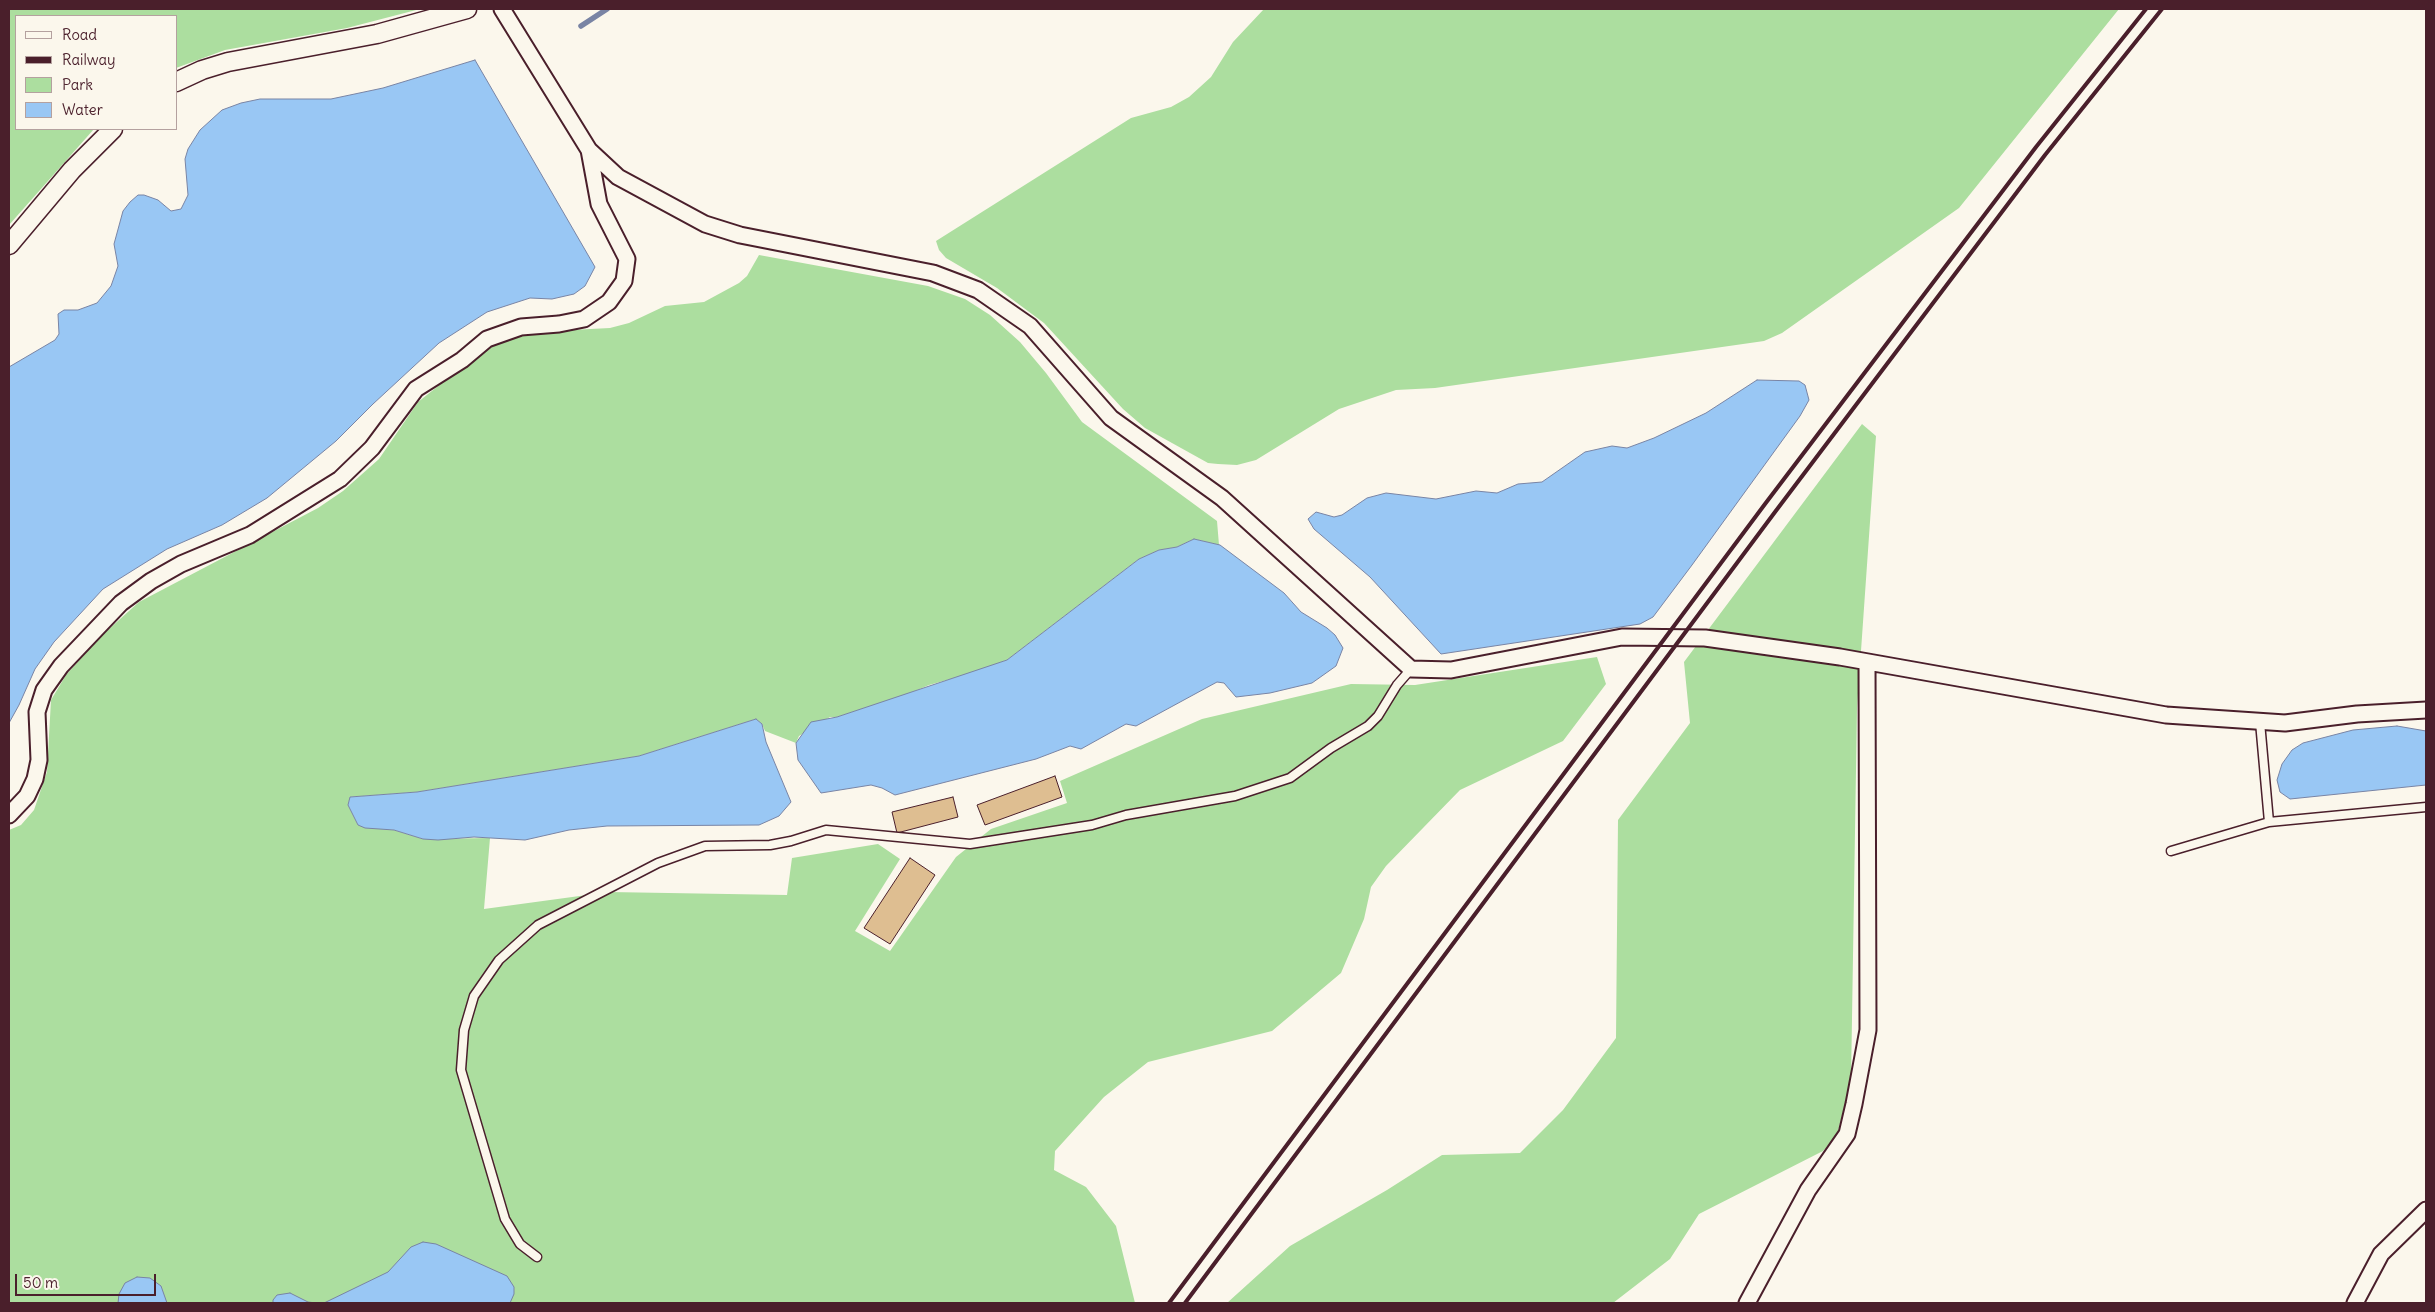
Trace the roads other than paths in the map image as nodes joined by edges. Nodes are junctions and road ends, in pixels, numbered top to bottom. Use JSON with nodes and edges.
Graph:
{"nodes":[{"id":1,"x":467,"y":9,"type":"edge"},
{"id":2,"x":502,"y":9,"type":"edge"},
{"id":3,"x":178,"y":81,"type":"edge"},
{"id":4,"x":112,"y":130,"type":"edge"},
{"id":5,"x":589,"y":150,"type":"junction"},
{"id":6,"x":9,"y":245,"type":"edge"},
{"id":7,"x":1867,"y":662,"type":"junction"},
{"id":8,"x":1411,"y":669,"type":"junction"},
{"id":9,"x":2426,"y":710,"type":"edge"},
{"id":10,"x":2260,"y":722,"type":"junction"},
{"id":11,"x":2426,"y":807,"type":"edge"},
{"id":12,"x":9,"y":815,"type":"edge"},
{"id":13,"x":2269,"y":822,"type":"junction"},
{"id":14,"x":2171,"y":851,"type":"dead end"},
{"id":15,"x":2426,"y":1210,"type":"edge"},
{"id":16,"x":537,"y":1257,"type":"dead end"},
{"id":17,"x":1746,"y":1303,"type":"edge"},
{"id":18,"x":2355,"y":1303,"type":"edge"}],
"edges":[{"from":1,"to":3,"type":"street"},
{"from":2,"to":5,"type":"street"},
{"from":4,"to":6,"type":"street"},
{"from":5,"to":8,"type":"street"},
{"from":5,"to":12,"type":"street"},
{"from":7,"to":8,"type":"street"},
{"from":7,"to":10,"type":"street"},
{"from":7,"to":17,"type":"street"},
{"from":8,"to":16,"type":"lane"},
{"from":9,"to":10,"type":"street"},
{"from":10,"to":13,"type":"lane"},
{"from":11,"to":13,"type":"lane"},
{"from":13,"to":14,"type":"lane"},
{"from":15,"to":18,"type":"street"}]}
